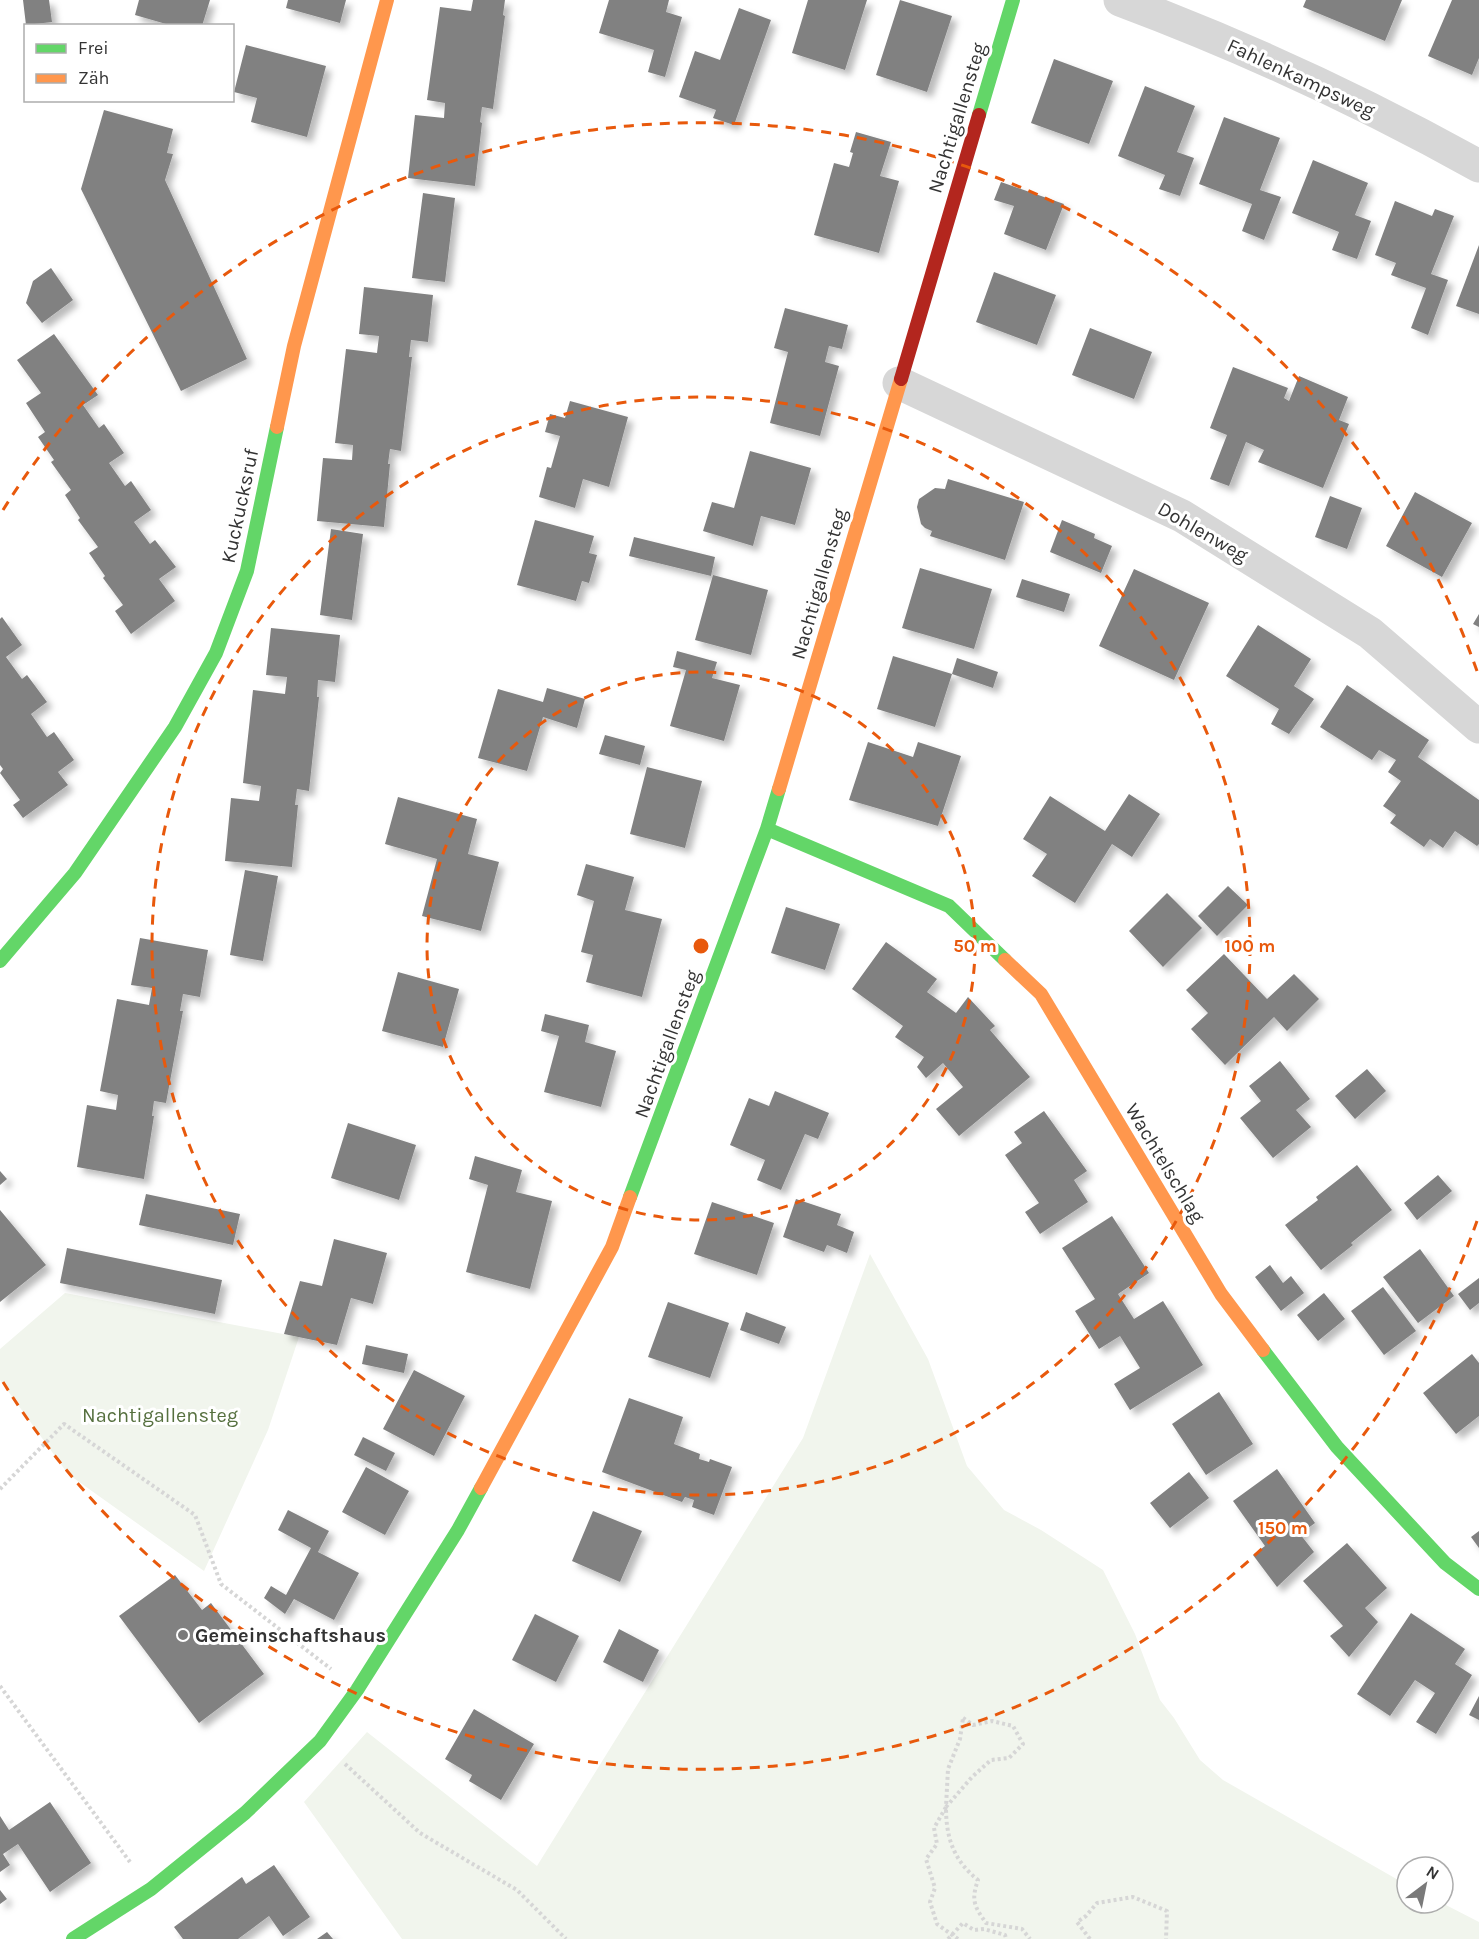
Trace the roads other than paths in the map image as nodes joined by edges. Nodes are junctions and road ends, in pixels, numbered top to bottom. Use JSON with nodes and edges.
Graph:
{"nodes":[{"id":1,"x":387,"y":0,"type":"edge"},
{"id":2,"x":1013,"y":0,"type":"edge"},
{"id":3,"x":1120,"y":0,"type":"edge"},
{"id":4,"x":1479,"y":166,"type":"edge"},
{"id":5,"x":899,"y":383,"type":"junction"},
{"id":6,"x":1479,"y":727,"type":"edge"},
{"id":7,"x":767,"y":829,"type":"junction"},
{"id":8,"x":0,"y":961,"type":"edge"},
{"id":9,"x":1479,"y":1589,"type":"edge"},
{"id":10,"x":73,"y":1939,"type":"edge"}],
"edges":[{"from":1,"to":8,"type":"street","name":"Kuckucksruf"},
{"from":2,"to":5,"type":"street","name":"Nachtigallensteg"},
{"from":3,"to":4,"type":"street","name":"Fahlenkampsweg"},
{"from":5,"to":6,"type":"street","name":"Dohlenweg"},
{"from":5,"to":7,"type":"street","name":"Nachtigallensteg"},
{"from":7,"to":9,"type":"street","name":"Wachtelschlag"},
{"from":7,"to":10,"type":"street","name":"Nachtigallensteg"}]}
